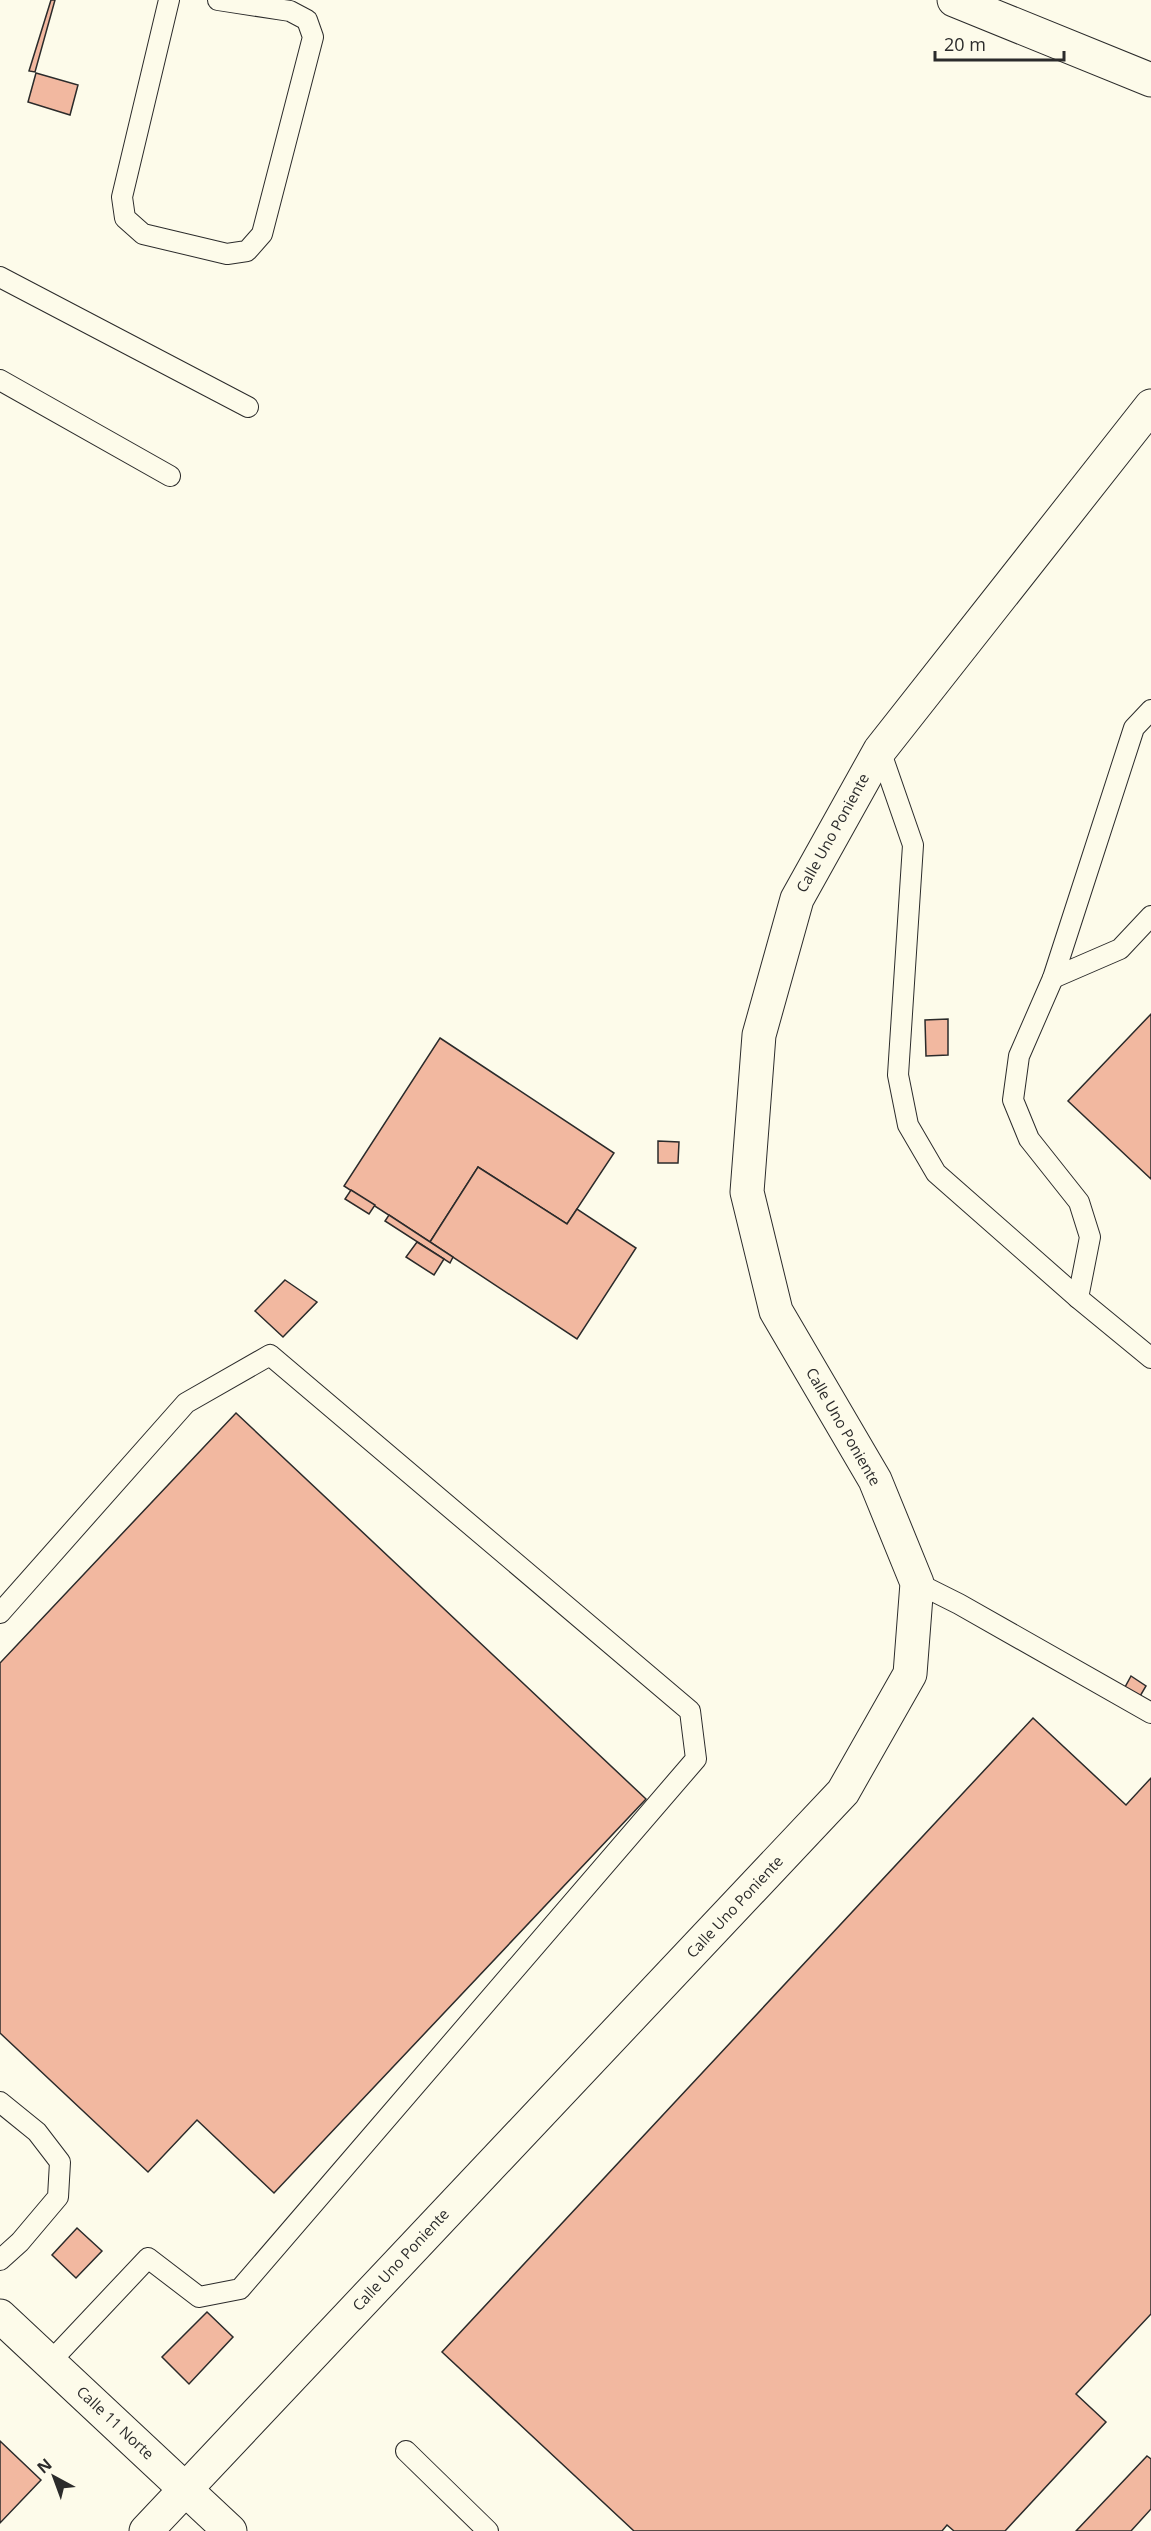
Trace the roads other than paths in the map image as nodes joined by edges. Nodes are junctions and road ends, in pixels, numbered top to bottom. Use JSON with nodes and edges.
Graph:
{"nodes":[{"id":1,"x":169,"y":0,"type":"edge"},
{"id":2,"x":218,"y":0,"type":"edge"},
{"id":3,"x":954,"y":0,"type":"edge"},
{"id":4,"x":1151,"y":80,"type":"edge"},
{"id":5,"x":0,"y":277,"type":"edge"},
{"id":6,"x":0,"y":380,"type":"edge"},
{"id":7,"x":1151,"y":406,"type":"edge"},
{"id":8,"x":248,"y":407,"type":"dead end"},
{"id":9,"x":170,"y":476,"type":"dead end"},
{"id":10,"x":1151,"y":710,"type":"edge"},
{"id":11,"x":880,"y":750,"type":"junction"},
{"id":12,"x":1151,"y":916,"type":"edge"},
{"id":13,"x":1053,"y":978,"type":"junction"},
{"id":14,"x":1078,"y":1298,"type":"junction"},
{"id":15,"x":1151,"y":1358,"type":"edge"},
{"id":16,"x":917,"y":1583,"type":"junction"},
{"id":17,"x":0,"y":1613,"type":"edge"},
{"id":18,"x":1151,"y":1713,"type":"edge"},
{"id":19,"x":0,"y":2102,"type":"edge"},
{"id":20,"x":0,"y":2260,"type":"edge"},
{"id":21,"x":0,"y":2316,"type":"edge"},
{"id":22,"x":50,"y":2362,"type":"junction"},
{"id":23,"x":405,"y":2451,"type":"dead end"},
{"id":24,"x":186,"y":2489,"type":"junction"},
{"id":25,"x":146,"y":2531,"type":"edge"},
{"id":26,"x":230,"y":2531,"type":"edge"},
{"id":27,"x":488,"y":2531,"type":"edge"}],
"edges":[{"from":1,"to":2,"type":"lane"},
{"from":3,"to":4,"type":"main road"},
{"from":5,"to":8,"type":"lane"},
{"from":6,"to":9,"type":"lane"},
{"from":7,"to":11,"type":"main road","name":"Calle Uno Poniente"},
{"from":10,"to":13,"type":"lane"},
{"from":11,"to":14,"type":"lane"},
{"from":11,"to":16,"type":"main road","name":"Calle Uno Poniente"},
{"from":12,"to":13,"type":"lane"},
{"from":13,"to":14,"type":"lane"},
{"from":14,"to":15,"type":"lane"},
{"from":16,"to":18,"type":"lane"},
{"from":16,"to":24,"type":"main road","name":"Calle Uno Poniente"},
{"from":17,"to":22,"type":"lane"},
{"from":19,"to":20,"type":"lane"},
{"from":21,"to":22,"type":"main road","name":"Calle 11 Norte"},
{"from":22,"to":24,"type":"main road","name":"Calle 11 Norte"},
{"from":23,"to":27,"type":"lane"},
{"from":24,"to":25,"type":"main road","name":"Calle Uno Poniente"},
{"from":24,"to":26,"type":"main road","name":"Calle 11 Norte"}]}
